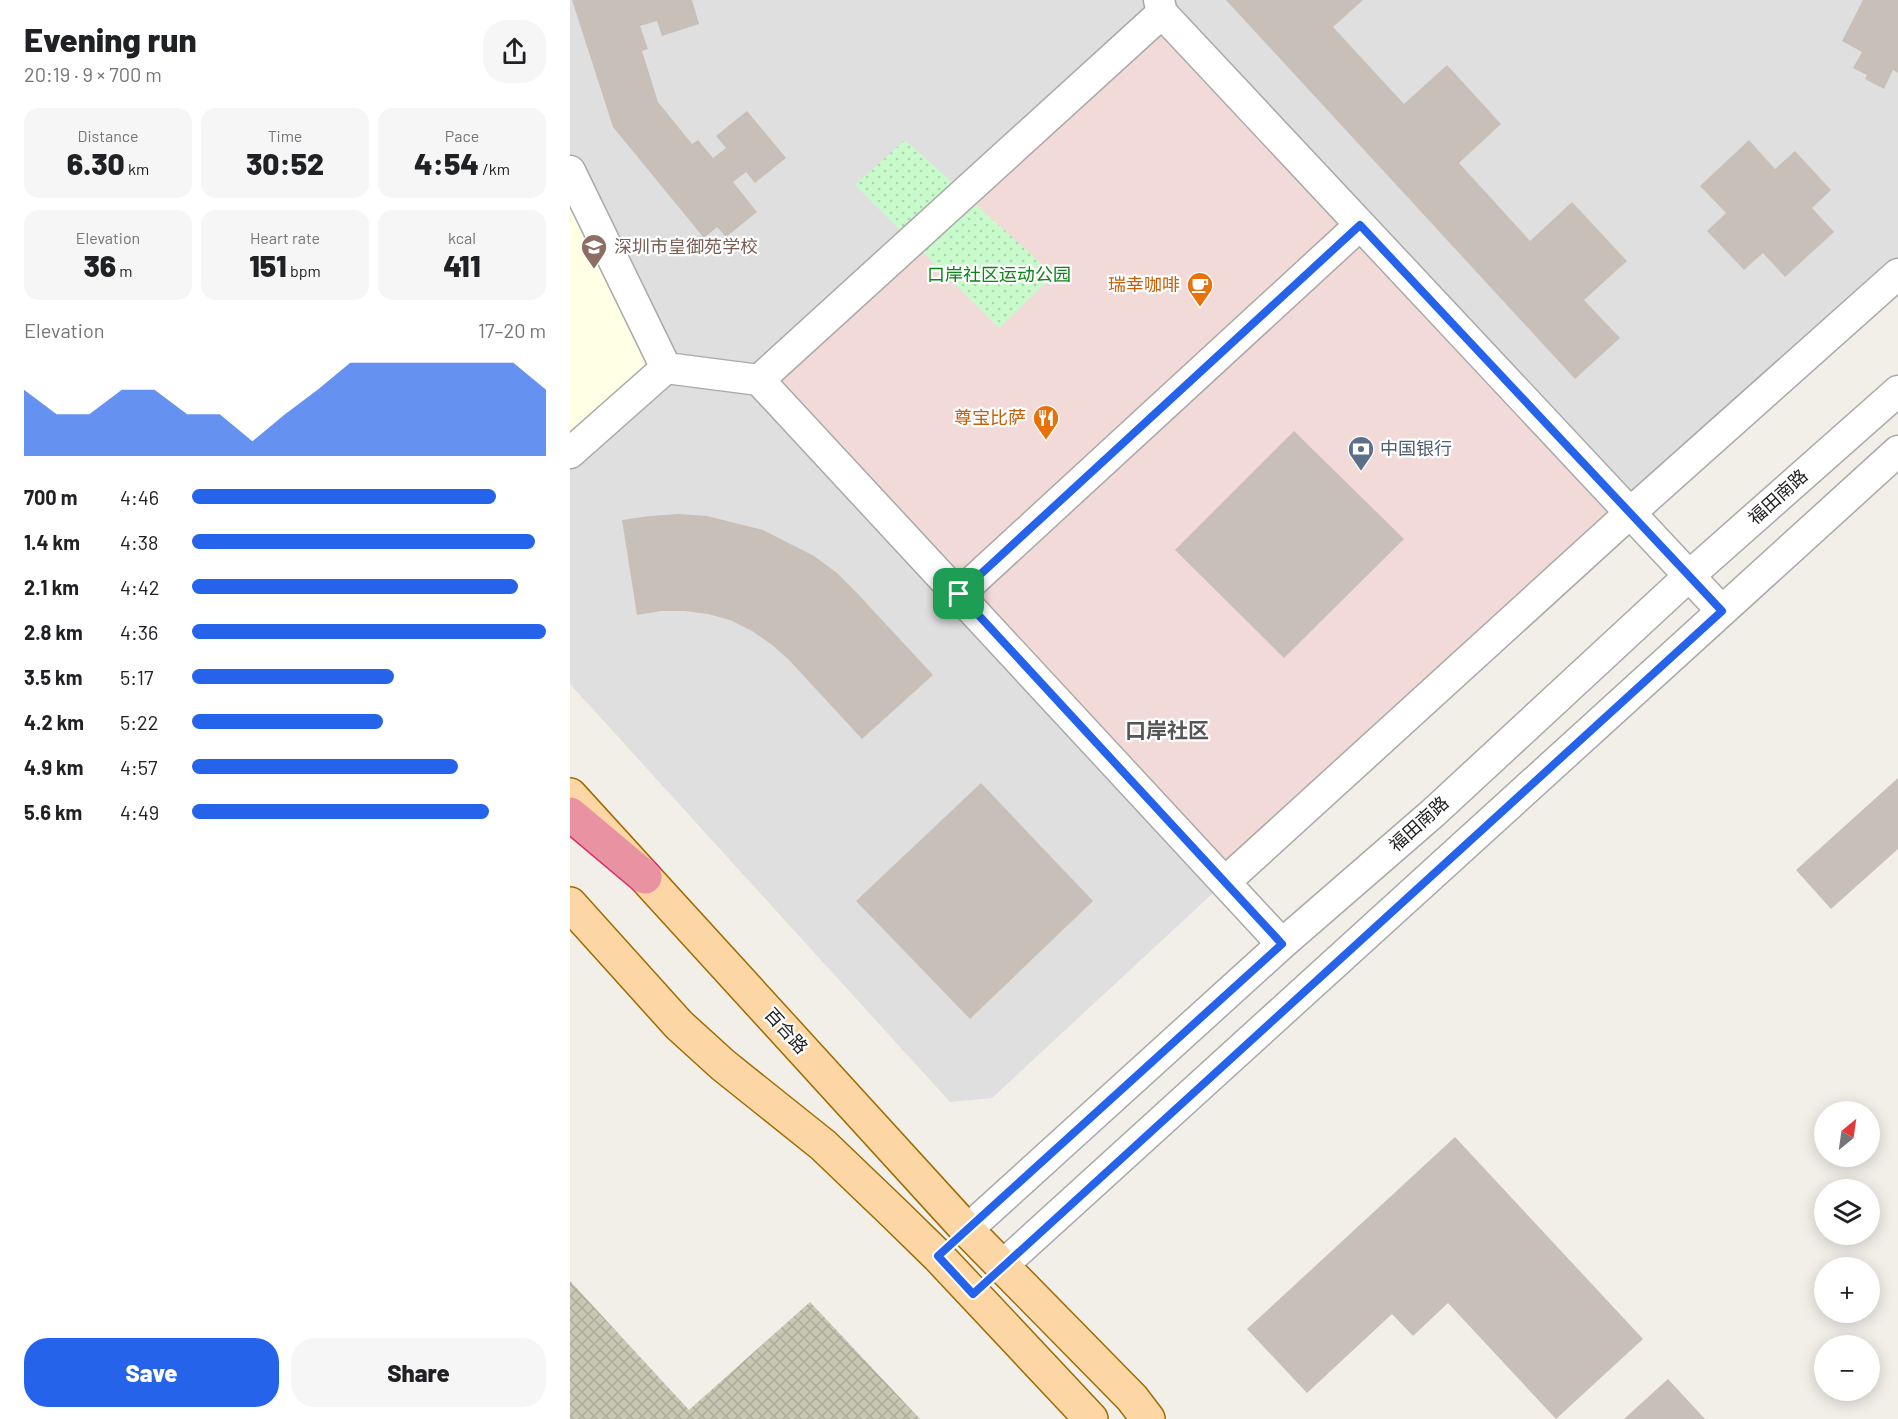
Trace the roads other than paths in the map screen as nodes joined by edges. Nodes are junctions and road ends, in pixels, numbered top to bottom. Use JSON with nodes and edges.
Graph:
{"nodes":[{"id":1,"x":1161,"y":7,"type":"edge"},
{"id":2,"x":570,"y":171,"type":"edge"},
{"id":3,"x":1360,"y":225,"type":"junction"},
{"id":4,"x":1898,"y":274,"type":"edge"},
{"id":5,"x":666,"y":368,"type":"junction"},
{"id":6,"x":759,"y":380,"type":"junction"},
{"id":7,"x":1898,"y":391,"type":"edge"},
{"id":8,"x":1898,"y":451,"type":"edge"},
{"id":9,"x":570,"y":453,"type":"edge"},
{"id":10,"x":1630,"y":513,"type":"junction"},
{"id":11,"x":1689,"y":576,"type":"junction"},
{"id":12,"x":959,"y":594,"type":"junction"},
{"id":13,"x":1722,"y":611,"type":"junction"},
{"id":14,"x":570,"y":795,"type":"edge"},
{"id":15,"x":570,"y":814,"type":"edge"},
{"id":16,"x":645,"y":877,"type":"junction"},
{"id":17,"x":1225,"y":882,"type":"junction"},
{"id":18,"x":570,"y":904,"type":"edge"},
{"id":19,"x":1282,"y":944,"type":"junction"},
{"id":20,"x":967,"y":1230,"type":"junction"},
{"id":21,"x":938,"y":1256,"type":"junction"},
{"id":22,"x":1002,"y":1266,"type":"junction"},
{"id":23,"x":973,"y":1294,"type":"junction"},
{"id":24,"x":1091,"y":1419,"type":"edge"},
{"id":25,"x":1148,"y":1419,"type":"edge"}],
"edges":[{"from":1,"to":3,"type":"street"},
{"from":1,"to":6,"type":"street"},
{"from":2,"to":5,"type":"street"},
{"from":3,"to":10,"type":"street"},
{"from":3,"to":12,"type":"street"},
{"from":4,"to":10,"type":"street"},
{"from":5,"to":6,"type":"street"},
{"from":5,"to":9,"type":"street"},
{"from":6,"to":12,"type":"street"},
{"from":7,"to":11,"type":"street","name":"福田南路"},
{"from":8,"to":13,"type":"street"},
{"from":10,"to":11,"type":"street"},
{"from":10,"to":17,"type":"street"},
{"from":11,"to":13,"type":"street"},
{"from":11,"to":19,"type":"street","name":"福田南路"},
{"from":12,"to":17,"type":"street"},
{"from":13,"to":22,"type":"street"},
{"from":14,"to":16,"type":"main road","name":"百合路"},
{"from":15,"to":16,"type":"highway"},
{"from":16,"to":20,"type":"main road","name":"百合路"},
{"from":17,"to":19,"type":"street"},
{"from":18,"to":21,"type":"main road"},
{"from":19,"to":20,"type":"street","name":"福田南路"},
{"from":20,"to":21,"type":"main road","name":"福田南路"},
{"from":20,"to":22,"type":"main road","name":"百合路"},
{"from":21,"to":23,"type":"main road"},
{"from":22,"to":23,"type":"main road"},
{"from":22,"to":25,"type":"main road","name":"百合路"},
{"from":23,"to":24,"type":"main road"}]}
